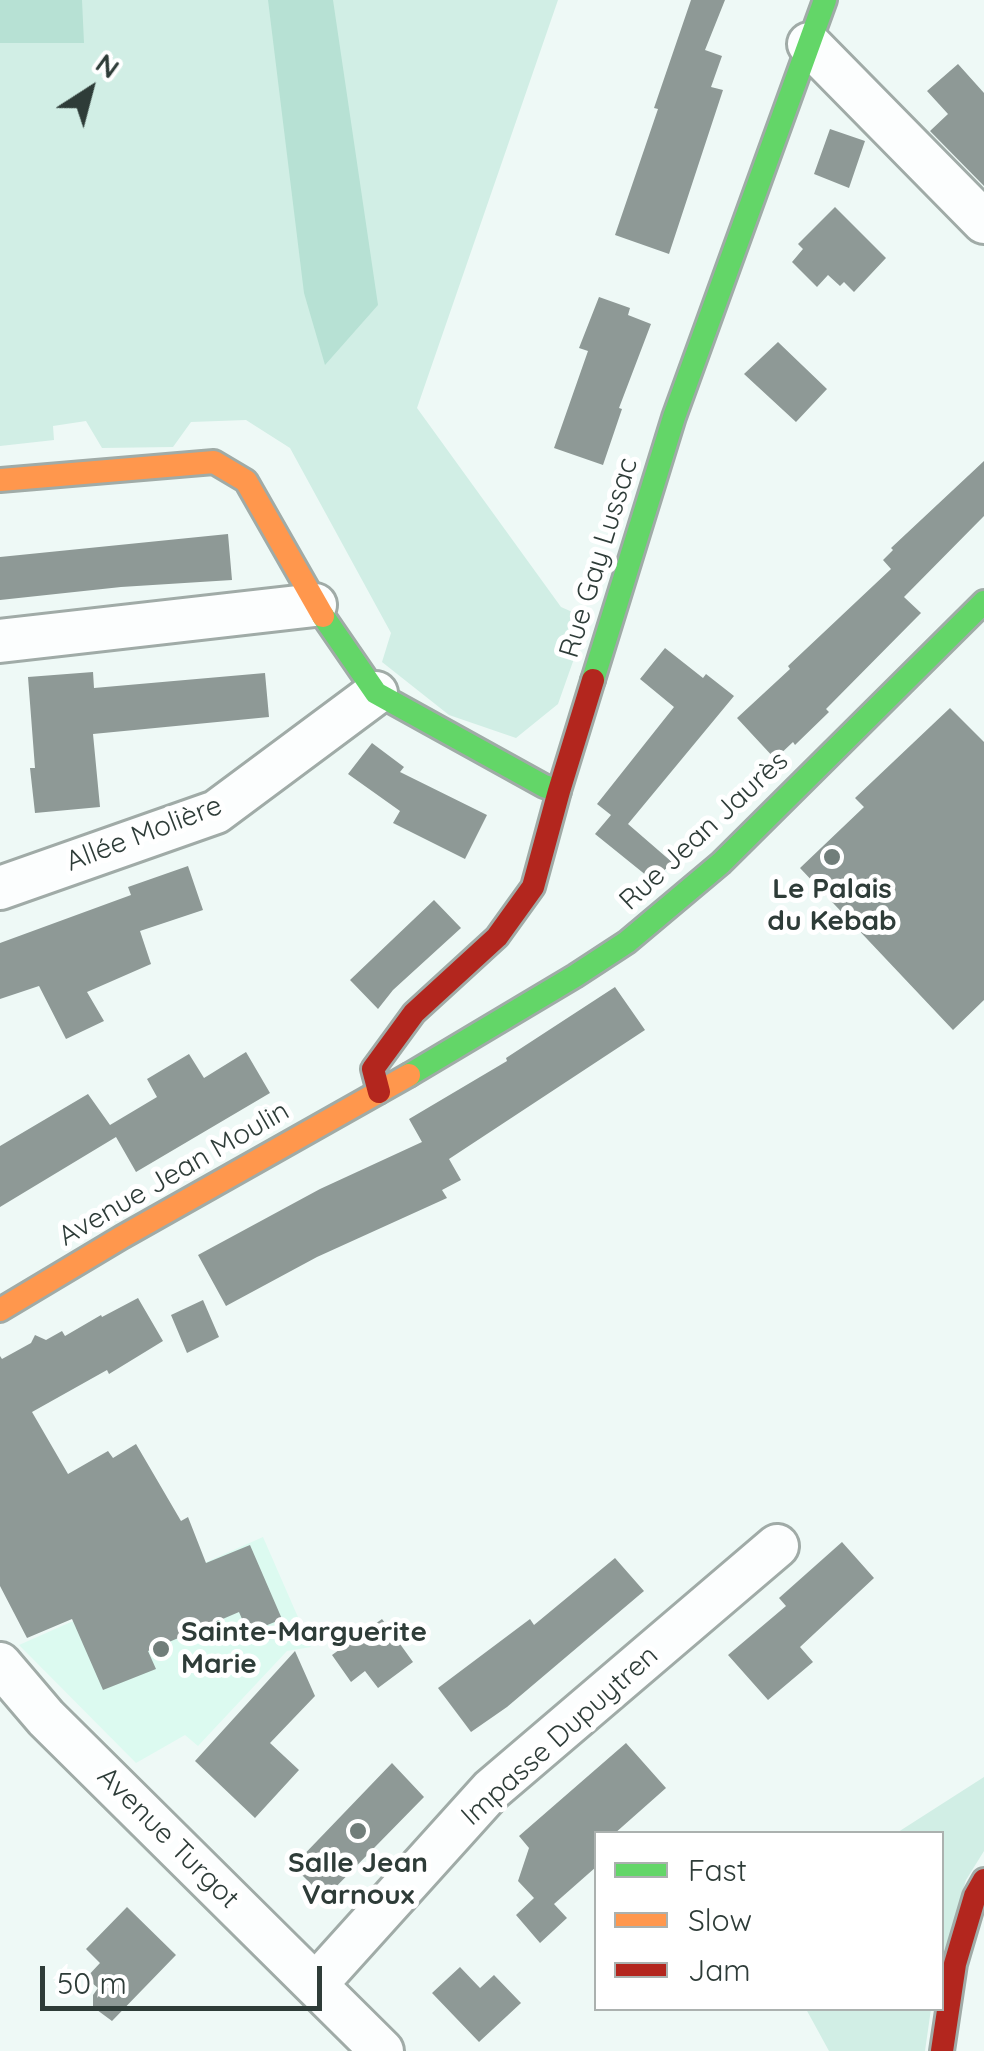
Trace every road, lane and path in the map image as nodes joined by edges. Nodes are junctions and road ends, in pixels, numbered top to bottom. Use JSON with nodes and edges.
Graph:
{"nodes":[{"id":1,"x":825,"y":0,"type":"edge"},
{"id":2,"x":810,"y":44,"type":"junction"},
{"id":3,"x":984,"y":222,"type":"edge"},
{"id":4,"x":0,"y":480,"type":"edge"},
{"id":5,"x":984,"y":602,"type":"edge"},
{"id":6,"x":315,"y":605,"type":"junction"},
{"id":7,"x":0,"y":641,"type":"edge"},
{"id":8,"x":376,"y":692,"type":"junction"},
{"id":9,"x":558,"y":791,"type":"junction"},
{"id":10,"x":0,"y":888,"type":"edge"},
{"id":11,"x":379,"y":1092,"type":"junction"},
{"id":12,"x":0,"y":1310,"type":"edge"},
{"id":13,"x":776,"y":1546,"type":"dead end"},
{"id":14,"x":0,"y":1664,"type":"edge"},
{"id":15,"x":984,"y":1880,"type":"edge"},
{"id":16,"x":316,"y":1984,"type":"junction"},
{"id":17,"x":382,"y":2051,"type":"edge"},
{"id":18,"x":942,"y":2051,"type":"edge"}],
"edges":[{"from":1,"to":2,"type":"street","name":"Rue Gay Lussac"},
{"from":2,"to":3,"type":"street"},
{"from":2,"to":9,"type":"street","name":"Rue Gay Lussac"},
{"from":4,"to":6,"type":"street"},
{"from":5,"to":11,"type":"street","name":"Rue Jean Jaurès"},
{"from":6,"to":7,"type":"street"},
{"from":6,"to":8,"type":"street"},
{"from":8,"to":9,"type":"street"},
{"from":8,"to":10,"type":"street","name":"Allée Molière"},
{"from":9,"to":11,"type":"street","name":"Rue Gay Lussac"},
{"from":11,"to":12,"type":"street","name":"Avenue Jean Moulin"},
{"from":13,"to":16,"type":"street","name":"Impasse Dupuytren"},
{"from":14,"to":16,"type":"street","name":"Avenue Turgot"},
{"from":15,"to":18,"type":"street"},
{"from":16,"to":17,"type":"street","name":"Avenue Turgot"}]}
